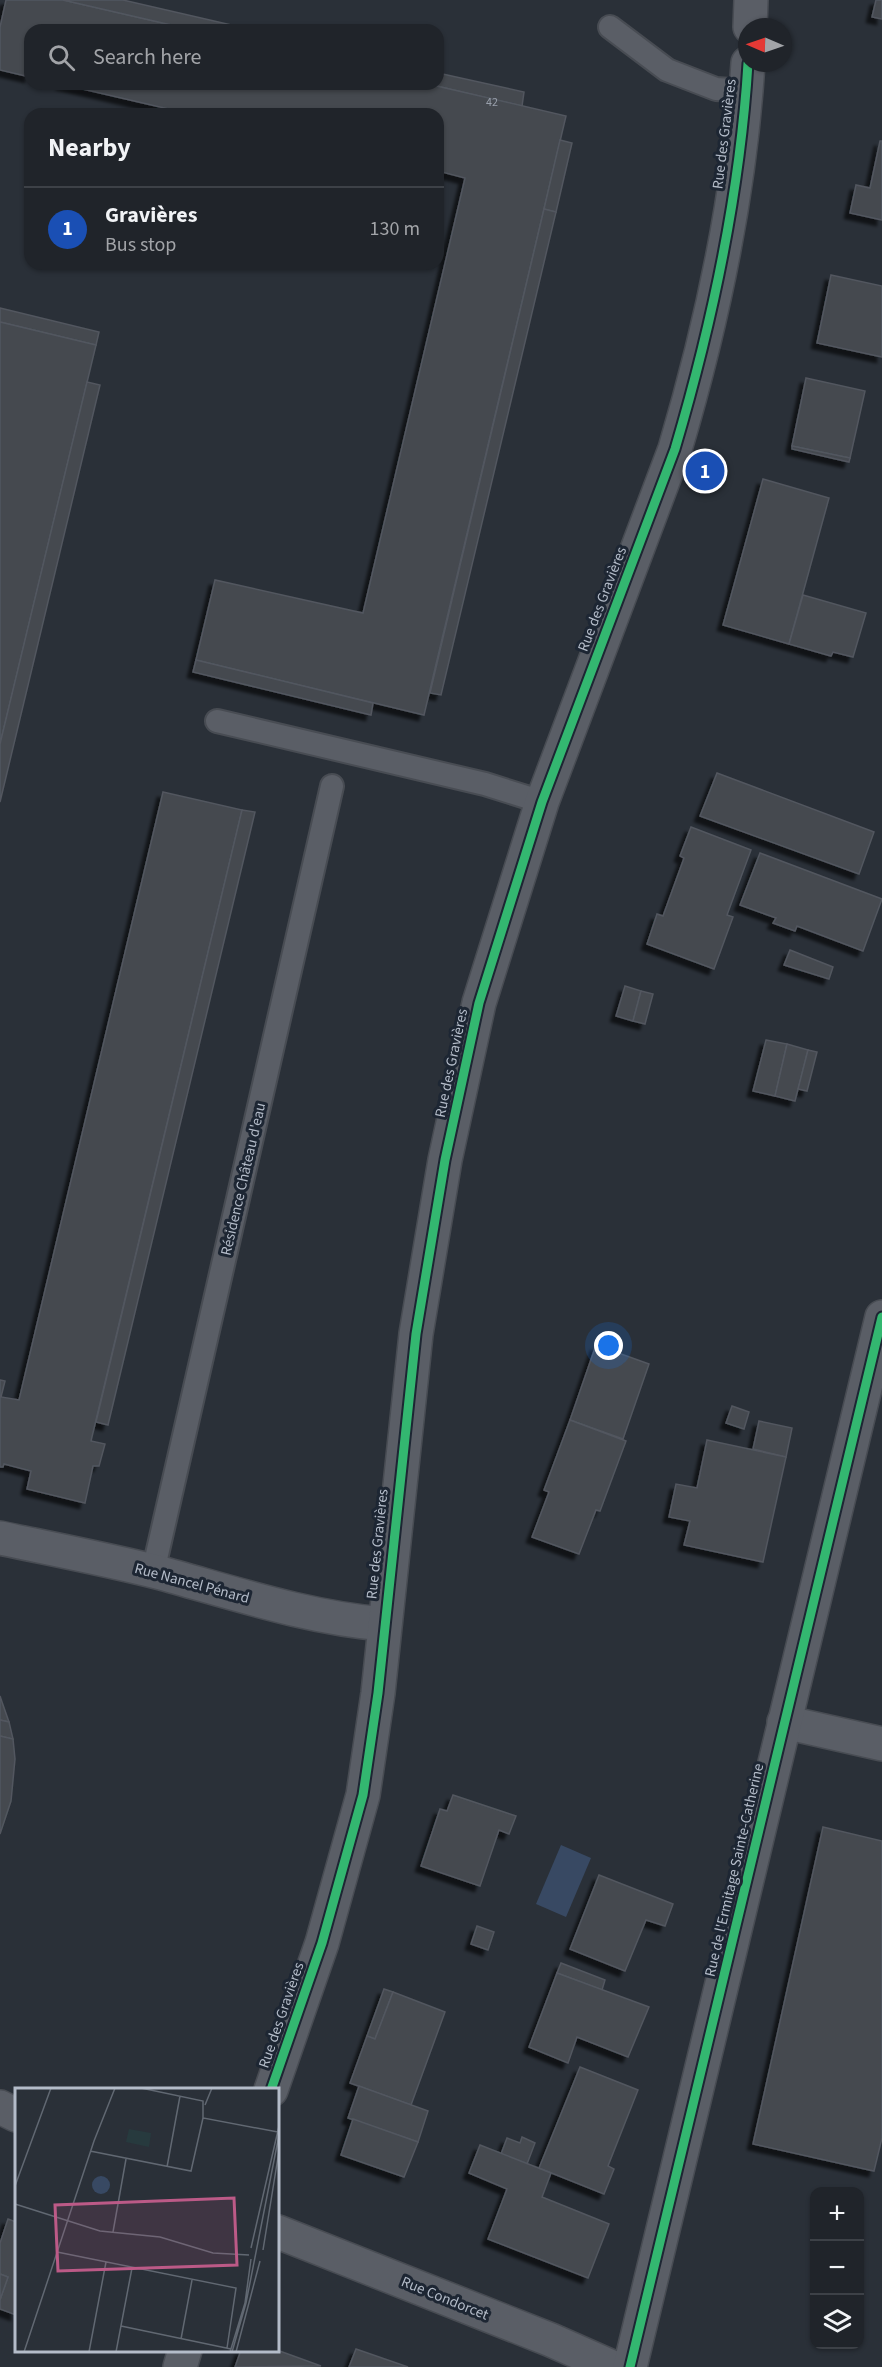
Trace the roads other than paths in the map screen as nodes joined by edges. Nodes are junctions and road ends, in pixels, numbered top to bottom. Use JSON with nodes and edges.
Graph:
{"nodes":[{"id":1,"x":751,"y":0,"type":"edge"},
{"id":2,"x":750,"y":18,"type":"edge"},
{"id":3,"x":610,"y":27,"type":"dead end"},
{"id":4,"x":747,"y":77,"type":"edge"},
{"id":5,"x":217,"y":721,"type":"dead end"},
{"id":6,"x":333,"y":786,"type":"dead end"},
{"id":7,"x":542,"y":802,"type":"junction"},
{"id":8,"x":882,"y":1317,"type":"edge"},
{"id":9,"x":874,"y":1381,"type":"edge"},
{"id":10,"x":0,"y":1538,"type":"edge"},
{"id":11,"x":153,"y":1572,"type":"junction"},
{"id":12,"x":384,"y":1624,"type":"junction"},
{"id":13,"x":784,"y":1722,"type":"junction"},
{"id":14,"x":882,"y":1744,"type":"edge"},
{"id":15,"x":272,"y":2088,"type":"edge"},
{"id":16,"x":0,"y":2107,"type":"edge"},
{"id":17,"x":15,"y":2114,"type":"edge"},
{"id":18,"x":279,"y":2232,"type":"edge"},
{"id":19,"x":184,"y":2352,"type":"edge"},
{"id":20,"x":180,"y":2367,"type":"edge"},
{"id":21,"x":612,"y":2367,"type":"edge"},
{"id":22,"x":630,"y":2367,"type":"edge"}],
"edges":[{"from":1,"to":2,"type":"street"},
{"from":3,"to":4,"type":"lane"},
{"from":4,"to":7,"type":"street","name":"Rue des Gravières"},
{"from":5,"to":7,"type":"lane"},
{"from":6,"to":11,"type":"lane","name":"Résidence Château d'eau"},
{"from":7,"to":12,"type":"street","name":"Rue des Gravières"},
{"from":8,"to":9,"type":"street"},
{"from":9,"to":13,"type":"street","name":"Rue de l'Ermitage Sainte-Catherine"},
{"from":10,"to":11,"type":"street","name":"Rue Nancel Pénard"},
{"from":11,"to":12,"type":"street","name":"Rue Nancel Pénard"},
{"from":12,"to":15,"type":"street","name":"Rue des Gravières"},
{"from":13,"to":14,"type":"street"},
{"from":13,"to":22,"type":"street","name":"Rue de l'Ermitage Sainte-Catherine"},
{"from":16,"to":17,"type":"street"},
{"from":18,"to":21,"type":"street","name":"Rue Condorcet"},
{"from":19,"to":20,"type":"street"}]}
